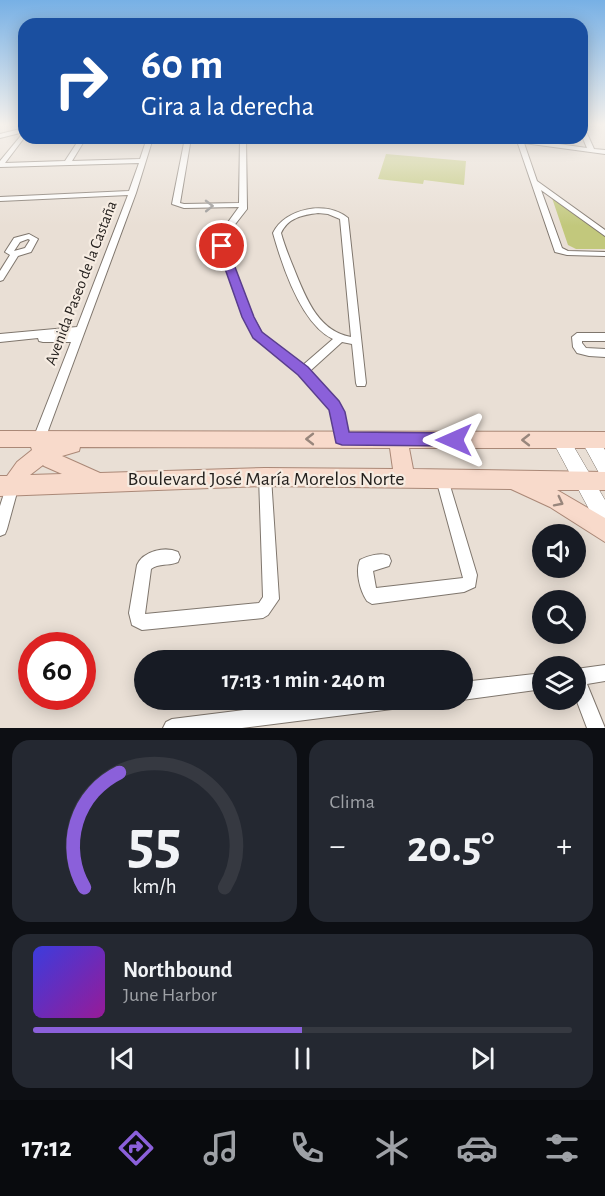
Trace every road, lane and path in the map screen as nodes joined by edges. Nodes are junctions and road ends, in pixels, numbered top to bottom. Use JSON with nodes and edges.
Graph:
{"nodes":[{"id":1,"x":5,"y":158,"type":"edge"},
{"id":2,"x":71,"y":158,"type":"edge"},
{"id":3,"x":143,"y":158,"type":"edge"},
{"id":4,"x":184,"y":158,"type":"edge"},
{"id":5,"x":243,"y":158,"type":"edge"},
{"id":6,"x":526,"y":158,"type":"edge"},
{"id":7,"x":142,"y":161,"type":"junction"},
{"id":8,"x":68,"y":162,"type":"junction"},
{"id":9,"x":534,"y":182,"type":"junction"},
{"id":10,"x":132,"y":193,"type":"junction"},
{"id":11,"x":0,"y":199,"type":"edge"},
{"id":12,"x":243,"y":205,"type":"junction"},
{"id":13,"x":605,"y":234,"type":"edge"},
{"id":14,"x":15,"y":254,"type":"dead end"},
{"id":15,"x":605,"y":254,"type":"edge"},
{"id":16,"x":0,"y":278,"type":"edge"},
{"id":17,"x":77,"y":334,"type":"junction"},
{"id":18,"x":605,"y":337,"type":"edge"},
{"id":19,"x":0,"y":338,"type":"edge"},
{"id":20,"x":339,"y":339,"type":"junction"},
{"id":21,"x":356,"y":341,"type":"junction"},
{"id":22,"x":605,"y":352,"type":"edge"},
{"id":23,"x":300,"y":369,"type":"junction"},
{"id":24,"x":361,"y":383,"type":"dead end"},
{"id":25,"x":342,"y":438,"type":"junction"},
{"id":26,"x":0,"y":439,"type":"edge"},
{"id":27,"x":398,"y":439,"type":"junction"},
{"id":28,"x":561,"y":440,"type":"junction"},
{"id":29,"x":597,"y":440,"type":"edge"},
{"id":30,"x":41,"y":446,"type":"junction"},
{"id":31,"x":605,"y":467,"type":"edge"},
{"id":32,"x":265,"y":477,"type":"junction"},
{"id":33,"x":404,"y":478,"type":"junction"},
{"id":34,"x":442,"y":478,"type":"junction"},
{"id":35,"x":509,"y":478,"type":"junction"},
{"id":36,"x":583,"y":480,"type":"junction"},
{"id":37,"x":100,"y":481,"type":"junction"},
{"id":38,"x":605,"y":481,"type":"edge"},
{"id":39,"x":7,"y":485,"type":"edge"},
{"id":40,"x":605,"y":519,"type":"edge"},
{"id":41,"x":0,"y":529,"type":"edge"},
{"id":42,"x":605,"y":531,"type":"edge"},
{"id":43,"x":173,"y":557,"type":"dead end"},
{"id":44,"x":384,"y":561,"type":"dead end"},
{"id":45,"x":605,"y":673,"type":"edge"},
{"id":46,"x":586,"y":676,"type":"edge"},
{"id":47,"x":532,"y":682,"type":"edge"},
{"id":48,"x":473,"y":690,"type":"edge"},
{"id":49,"x":586,"y":702,"type":"edge"},
{"id":50,"x":314,"y":710,"type":"edge"},
{"id":51,"x":172,"y":728,"type":"edge"},
{"id":52,"x":596,"y":728,"type":"edge"}],
"edges":[{"from":1,"to":8,"type":"street"},
{"from":2,"to":8,"type":"street"},
{"from":3,"to":7,"type":"street","name":"Avenida Paseo de la Castaña"},
{"from":4,"to":12,"type":"street","one_way":true},
{"from":5,"to":12,"type":"street"},
{"from":6,"to":9,"type":"street"},
{"from":7,"to":8,"type":"street"},
{"from":7,"to":10,"type":"street","name":"Avenida Paseo de la Castaña"},
{"from":9,"to":13,"type":"street"},
{"from":9,"to":15,"type":"street"},
{"from":10,"to":11,"type":"street"},
{"from":10,"to":17,"type":"street","name":"Avenida Paseo de la Castaña"},
{"from":12,"to":23,"type":"street"},
{"from":14,"to":16,"type":"street"},
{"from":17,"to":19,"type":"street"},
{"from":17,"to":30,"type":"street","name":"Avenida Paseo de la Castaña"},
{"from":18,"to":22,"type":"street"},
{"from":20,"to":21,"type":"street"},
{"from":20,"to":21,"type":"street"},
{"from":20,"to":23,"type":"street"},
{"from":21,"to":24,"type":"street"},
{"from":23,"to":25,"type":"street"},
{"from":25,"to":27,"type":"main road"},
{"from":25,"to":30,"type":"main road","one_way":true},
{"from":26,"to":30,"type":"main road"},
{"from":28,"to":27,"type":"main road","one_way":true},
{"from":27,"to":33,"type":"main road"},
{"from":28,"to":29,"type":"main road"},
{"from":28,"to":36,"type":"main road"},
{"from":29,"to":31,"type":"main road"},
{"from":30,"to":37,"type":"main road"},
{"from":30,"to":39,"type":"main road"},
{"from":32,"to":33,"type":"main road","name":"Boulevard José María Morelos Norte"},
{"from":32,"to":37,"type":"main road","name":"Boulevard José María Morelos Norte"},
{"from":32,"to":43,"type":"street"},
{"from":33,"to":34,"type":"main road","name":"Boulevard José María Morelos Norte"},
{"from":34,"to":35,"type":"main road","name":"Boulevard José María Morelos Norte"},
{"from":34,"to":44,"type":"street"},
{"from":35,"to":36,"type":"main road","name":"Boulevard José María Morelos Norte"},
{"from":35,"to":42,"type":"main road","one_way":true},
{"from":36,"to":38,"type":"main road","name":"Boulevard José María Morelos Norte"},
{"from":36,"to":40,"type":"main road"},
{"from":37,"to":39,"type":"main road","name":"Boulevard José María Morelos Norte"},
{"from":39,"to":41,"type":"street"},
{"from":45,"to":46,"type":"street"},
{"from":47,"to":48,"type":"street"},
{"from":49,"to":52,"type":"street"},
{"from":50,"to":51,"type":"street"}]}
